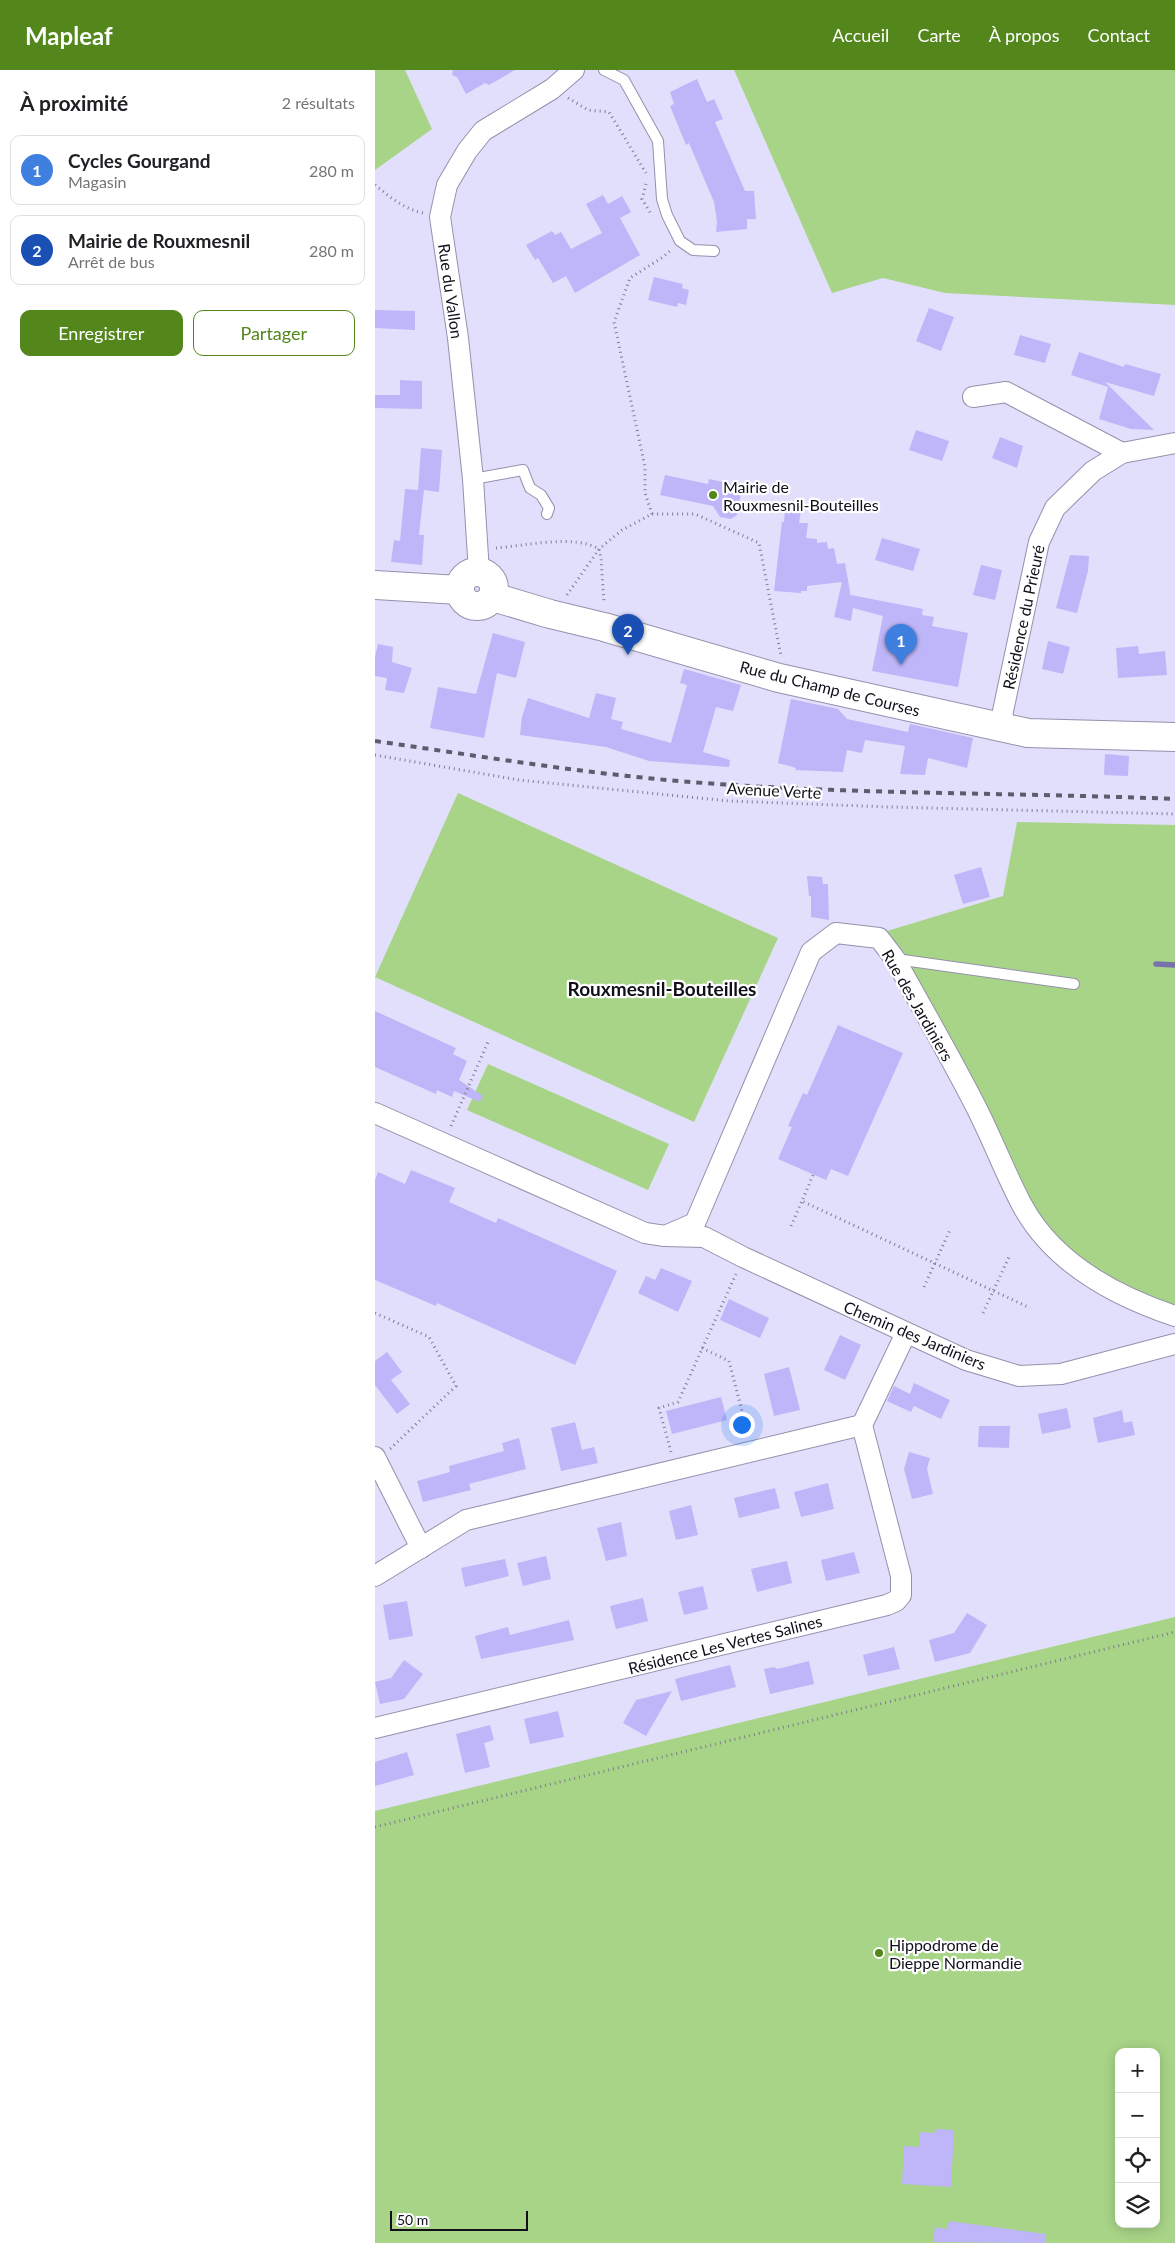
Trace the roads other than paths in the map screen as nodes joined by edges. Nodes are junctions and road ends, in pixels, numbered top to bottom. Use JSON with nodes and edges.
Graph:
{"nodes":[{"id":1,"x":574,"y":70,"type":"edge"},
{"id":2,"x":604,"y":70,"type":"edge"},
{"id":3,"x":714,"y":251,"type":"dead end"},
{"id":4,"x":973,"y":397,"type":"dead end"},
{"id":5,"x":1175,"y":443,"type":"edge"},
{"id":6,"x":1122,"y":453,"type":"junction"},
{"id":7,"x":473,"y":479,"type":"junction"},
{"id":8,"x":547,"y":514,"type":"dead end"},
{"id":9,"x":479,"y":561,"type":"junction"},
{"id":10,"x":375,"y":585,"type":"edge"},
{"id":11,"x":459,"y":590,"type":"junction"},
{"id":12,"x":493,"y":597,"type":"junction"},
{"id":13,"x":1001,"y":727,"type":"junction"},
{"id":14,"x":1175,"y":737,"type":"edge"},
{"id":15,"x":895,"y":959,"type":"junction"},
{"id":16,"x":1074,"y":984,"type":"dead end"},
{"id":17,"x":375,"y":1113,"type":"edge"},
{"id":18,"x":665,"y":1236,"type":"junction"},
{"id":19,"x":1175,"y":1316,"type":"edge"},
{"id":20,"x":906,"y":1333,"type":"junction"},
{"id":21,"x":1175,"y":1344,"type":"edge"},
{"id":22,"x":862,"y":1425,"type":"junction"},
{"id":23,"x":376,"y":1459,"type":"edge"},
{"id":24,"x":421,"y":1548,"type":"junction"},
{"id":25,"x":375,"y":1576,"type":"edge"},
{"id":26,"x":375,"y":1728,"type":"edge"}],
"edges":[{"from":1,"to":7,"type":"street","name":"Rue du Vallon"},
{"from":2,"to":3,"type":"lane"},
{"from":4,"to":6,"type":"street"},
{"from":5,"to":6,"type":"street","name":"Résidence du Prieuré"},
{"from":6,"to":13,"type":"street","name":"Résidence du Prieuré"},
{"from":7,"to":8,"type":"lane"},
{"from":7,"to":9,"type":"street","name":"Rue du Vallon"},
{"from":9,"to":11,"type":"main road"},
{"from":9,"to":12,"type":"main road"},
{"from":10,"to":11,"type":"main road"},
{"from":11,"to":12,"type":"main road"},
{"from":12,"to":13,"type":"main road","name":"Rue du Champ de Courses"},
{"from":13,"to":14,"type":"main road","name":"Rue du Champ de Courses"},
{"from":15,"to":16,"type":"lane"},
{"from":15,"to":18,"type":"street","name":"Rue des Jardiniers"},
{"from":15,"to":19,"type":"street","name":"Rue des Jardiniers"},
{"from":17,"to":18,"type":"street","name":"Chemin des Jardiniers"},
{"from":18,"to":20,"type":"street","name":"Chemin des Jardiniers"},
{"from":20,"to":21,"type":"street","name":"Chemin des Jardiniers"},
{"from":20,"to":22,"type":"street"},
{"from":22,"to":24,"type":"street"},
{"from":22,"to":26,"type":"street","name":"Résidence Les Vertes Salines"},
{"from":23,"to":24,"type":"street"},
{"from":24,"to":25,"type":"street"}]}
